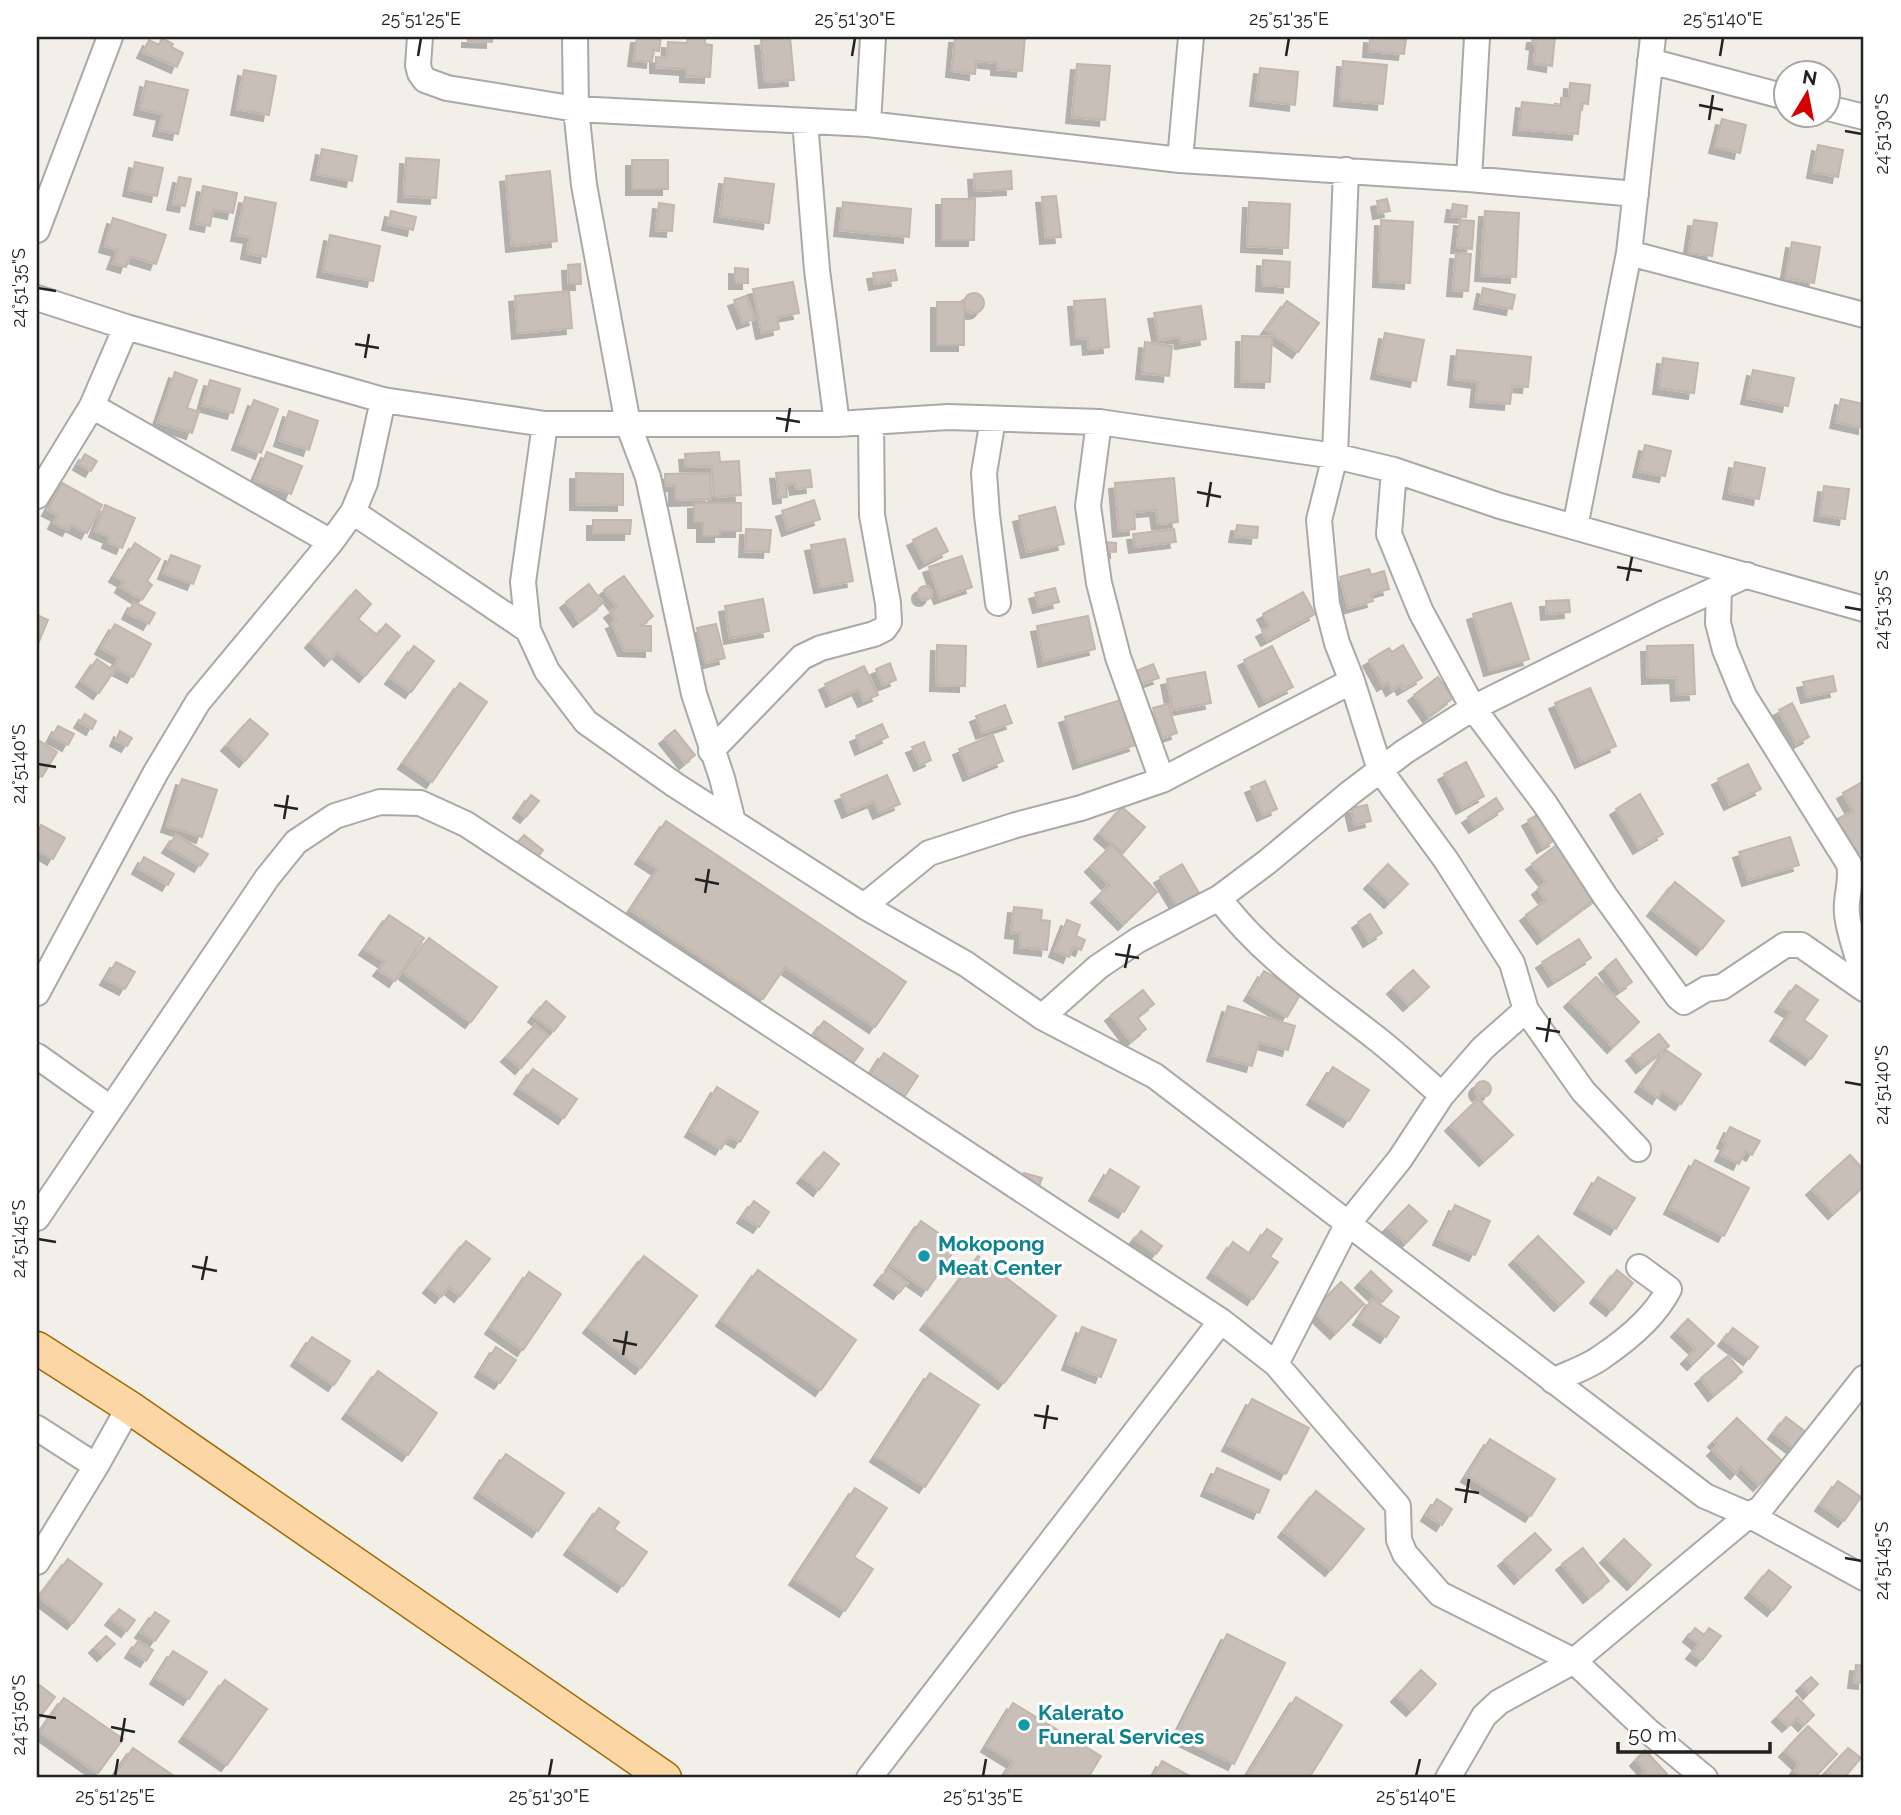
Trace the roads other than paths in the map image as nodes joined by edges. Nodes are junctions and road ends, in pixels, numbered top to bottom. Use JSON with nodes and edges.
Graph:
{"nodes":[{"id":1,"x":110,"y":37,"type":"edge"},
{"id":2,"x":420,"y":37,"type":"edge"},
{"id":3,"x":575,"y":37,"type":"edge"},
{"id":4,"x":873,"y":37,"type":"edge"},
{"id":5,"x":1191,"y":37,"type":"edge"},
{"id":6,"x":1477,"y":37,"type":"edge"},
{"id":7,"x":1653,"y":37,"type":"edge"},
{"id":8,"x":1650,"y":61,"type":"junction"},
{"id":9,"x":1772,"y":93,"type":"edge"},
{"id":10,"x":576,"y":109,"type":"junction"},
{"id":11,"x":1842,"y":112,"type":"edge"},
{"id":12,"x":1864,"y":117,"type":"edge"},
{"id":13,"x":805,"y":121,"type":"junction"},
{"id":14,"x":868,"y":124,"type":"junction"},
{"id":15,"x":1180,"y":160,"type":"junction"},
{"id":16,"x":1346,"y":170,"type":"junction"},
{"id":17,"x":1469,"y":179,"type":"junction"},
{"id":18,"x":1636,"y":194,"type":"junction"},
{"id":19,"x":37,"y":230,"type":"edge"},
{"id":20,"x":1629,"y":253,"type":"junction"},
{"id":21,"x":37,"y":298,"type":"edge"},
{"id":22,"x":1864,"y":315,"type":"edge"},
{"id":23,"x":126,"y":327,"type":"junction"},
{"id":24,"x":383,"y":400,"type":"junction"},
{"id":25,"x":92,"y":406,"type":"junction"},
{"id":26,"x":993,"y":419,"type":"junction"},
{"id":27,"x":871,"y":422,"type":"junction"},
{"id":28,"x":1099,"y":422,"type":"junction"},
{"id":29,"x":545,"y":424,"type":"junction"},
{"id":30,"x":628,"y":424,"type":"junction"},
{"id":31,"x":837,"y":424,"type":"junction"},
{"id":32,"x":1335,"y":456,"type":"junction"},
{"id":33,"x":1394,"y":470,"type":"junction"},
{"id":34,"x":37,"y":496,"type":"edge"},
{"id":35,"x":353,"y":512,"type":"junction"},
{"id":36,"x":1574,"y":527,"type":"junction"},
{"id":37,"x":331,"y":542,"type":"junction"},
{"id":38,"x":1747,"y":575,"type":"junction"},
{"id":39,"x":1719,"y":589,"type":"junction"},
{"id":40,"x":998,"y":603,"type":"dead end"},
{"id":41,"x":1864,"y":609,"type":"edge"},
{"id":42,"x":528,"y":630,"type":"junction"},
{"id":43,"x":1352,"y":681,"type":"junction"},
{"id":44,"x":1473,"y":708,"type":"junction"},
{"id":45,"x":711,"y":751,"type":"junction"},
{"id":46,"x":1380,"y":770,"type":"junction"},
{"id":47,"x":1162,"y":780,"type":"junction"},
{"id":48,"x":733,"y":822,"type":"junction"},
{"id":49,"x":1219,"y":898,"type":"junction"},
{"id":50,"x":864,"y":906,"type":"junction"},
{"id":51,"x":1864,"y":979,"type":"edge"},
{"id":52,"x":1864,"y":989,"type":"edge"},
{"id":53,"x":37,"y":993,"type":"edge"},
{"id":54,"x":1526,"y":1010,"type":"junction"},
{"id":55,"x":1042,"y":1017,"type":"junction"},
{"id":56,"x":37,"y":1056,"type":"edge"},
{"id":57,"x":1442,"y":1095,"type":"junction"},
{"id":58,"x":110,"y":1108,"type":"junction"},
{"id":59,"x":1638,"y":1149,"type":"dead end"},
{"id":60,"x":37,"y":1218,"type":"edge"},
{"id":61,"x":1347,"y":1225,"type":"junction"},
{"id":62,"x":1639,"y":1267,"type":"dead end"},
{"id":63,"x":1221,"y":1321,"type":"junction"},
{"id":64,"x":37,"y":1348,"type":"edge"},
{"id":65,"x":1276,"y":1364,"type":"junction"},
{"id":66,"x":1864,"y":1378,"type":"edge"},
{"id":67,"x":1553,"y":1381,"type":"junction"},
{"id":68,"x":129,"y":1407,"type":"junction"},
{"id":69,"x":37,"y":1428,"type":"edge"},
{"id":70,"x":96,"y":1466,"type":"junction"},
{"id":71,"x":1749,"y":1515,"type":"junction"},
{"id":72,"x":37,"y":1562,"type":"edge"},
{"id":73,"x":1864,"y":1578,"type":"edge"},
{"id":74,"x":1574,"y":1661,"type":"junction"},
{"id":75,"x":665,"y":1778,"type":"edge"},
{"id":76,"x":869,"y":1778,"type":"edge"},
{"id":77,"x":1448,"y":1778,"type":"edge"},
{"id":78,"x":1705,"y":1778,"type":"edge"}],
"edges":[{"from":1,"to":19,"type":"street"},
{"from":2,"to":10,"type":"street"},
{"from":3,"to":10,"type":"street"},
{"from":4,"to":14,"type":"street"},
{"from":5,"to":15,"type":"street"},
{"from":6,"to":17,"type":"street"},
{"from":7,"to":8,"type":"street"},
{"from":8,"to":9,"type":"street"},
{"from":8,"to":18,"type":"street"},
{"from":10,"to":13,"type":"street"},
{"from":10,"to":30,"type":"street"},
{"from":11,"to":12,"type":"street"},
{"from":13,"to":14,"type":"street"},
{"from":13,"to":31,"type":"street"},
{"from":14,"to":15,"type":"street"},
{"from":15,"to":16,"type":"street"},
{"from":16,"to":17,"type":"street"},
{"from":16,"to":32,"type":"street"},
{"from":17,"to":18,"type":"street"},
{"from":18,"to":20,"type":"street"},
{"from":20,"to":22,"type":"street"},
{"from":20,"to":36,"type":"street"},
{"from":21,"to":23,"type":"street"},
{"from":23,"to":24,"type":"street"},
{"from":23,"to":25,"type":"street"},
{"from":24,"to":29,"type":"street"},
{"from":24,"to":35,"type":"street"},
{"from":25,"to":34,"type":"street"},
{"from":25,"to":37,"type":"street"},
{"from":26,"to":27,"type":"street"},
{"from":26,"to":28,"type":"street"},
{"from":26,"to":40,"type":"street"},
{"from":27,"to":31,"type":"street"},
{"from":27,"to":45,"type":"street"},
{"from":28,"to":32,"type":"street"},
{"from":28,"to":47,"type":"street"},
{"from":29,"to":30,"type":"street"},
{"from":29,"to":42,"type":"street"},
{"from":30,"to":31,"type":"street"},
{"from":30,"to":45,"type":"street"},
{"from":32,"to":33,"type":"street"},
{"from":32,"to":43,"type":"street"},
{"from":33,"to":36,"type":"street"},
{"from":33,"to":44,"type":"street"},
{"from":35,"to":37,"type":"street"},
{"from":35,"to":42,"type":"street"},
{"from":36,"to":38,"type":"street"},
{"from":37,"to":53,"type":"street"},
{"from":38,"to":39,"type":"street"},
{"from":38,"to":41,"type":"street"},
{"from":39,"to":44,"type":"street"},
{"from":39,"to":51,"type":"street"},
{"from":42,"to":48,"type":"street"},
{"from":43,"to":46,"type":"street"},
{"from":43,"to":47,"type":"street"},
{"from":44,"to":46,"type":"street"},
{"from":44,"to":52,"type":"street"},
{"from":45,"to":48,"type":"street"},
{"from":46,"to":49,"type":"street"},
{"from":46,"to":54,"type":"street"},
{"from":47,"to":50,"type":"street"},
{"from":48,"to":50,"type":"street"},
{"from":49,"to":55,"type":"street"},
{"from":49,"to":57,"type":"street"},
{"from":50,"to":55,"type":"street"},
{"from":54,"to":57,"type":"street"},
{"from":54,"to":59,"type":"street"},
{"from":55,"to":61,"type":"street"},
{"from":56,"to":58,"type":"street"},
{"from":57,"to":61,"type":"street"},
{"from":58,"to":60,"type":"street"},
{"from":58,"to":63,"type":"street"},
{"from":61,"to":65,"type":"street"},
{"from":61,"to":67,"type":"street"},
{"from":62,"to":67,"type":"street"},
{"from":63,"to":65,"type":"street"},
{"from":63,"to":76,"type":"street"},
{"from":64,"to":68,"type":"main road"},
{"from":65,"to":74,"type":"street"},
{"from":66,"to":71,"type":"street"},
{"from":67,"to":71,"type":"street"},
{"from":68,"to":70,"type":"street"},
{"from":68,"to":75,"type":"main road"},
{"from":69,"to":70,"type":"street"},
{"from":70,"to":72,"type":"street"},
{"from":71,"to":73,"type":"street"},
{"from":71,"to":74,"type":"street"},
{"from":74,"to":77,"type":"street"},
{"from":74,"to":78,"type":"street"}]}
